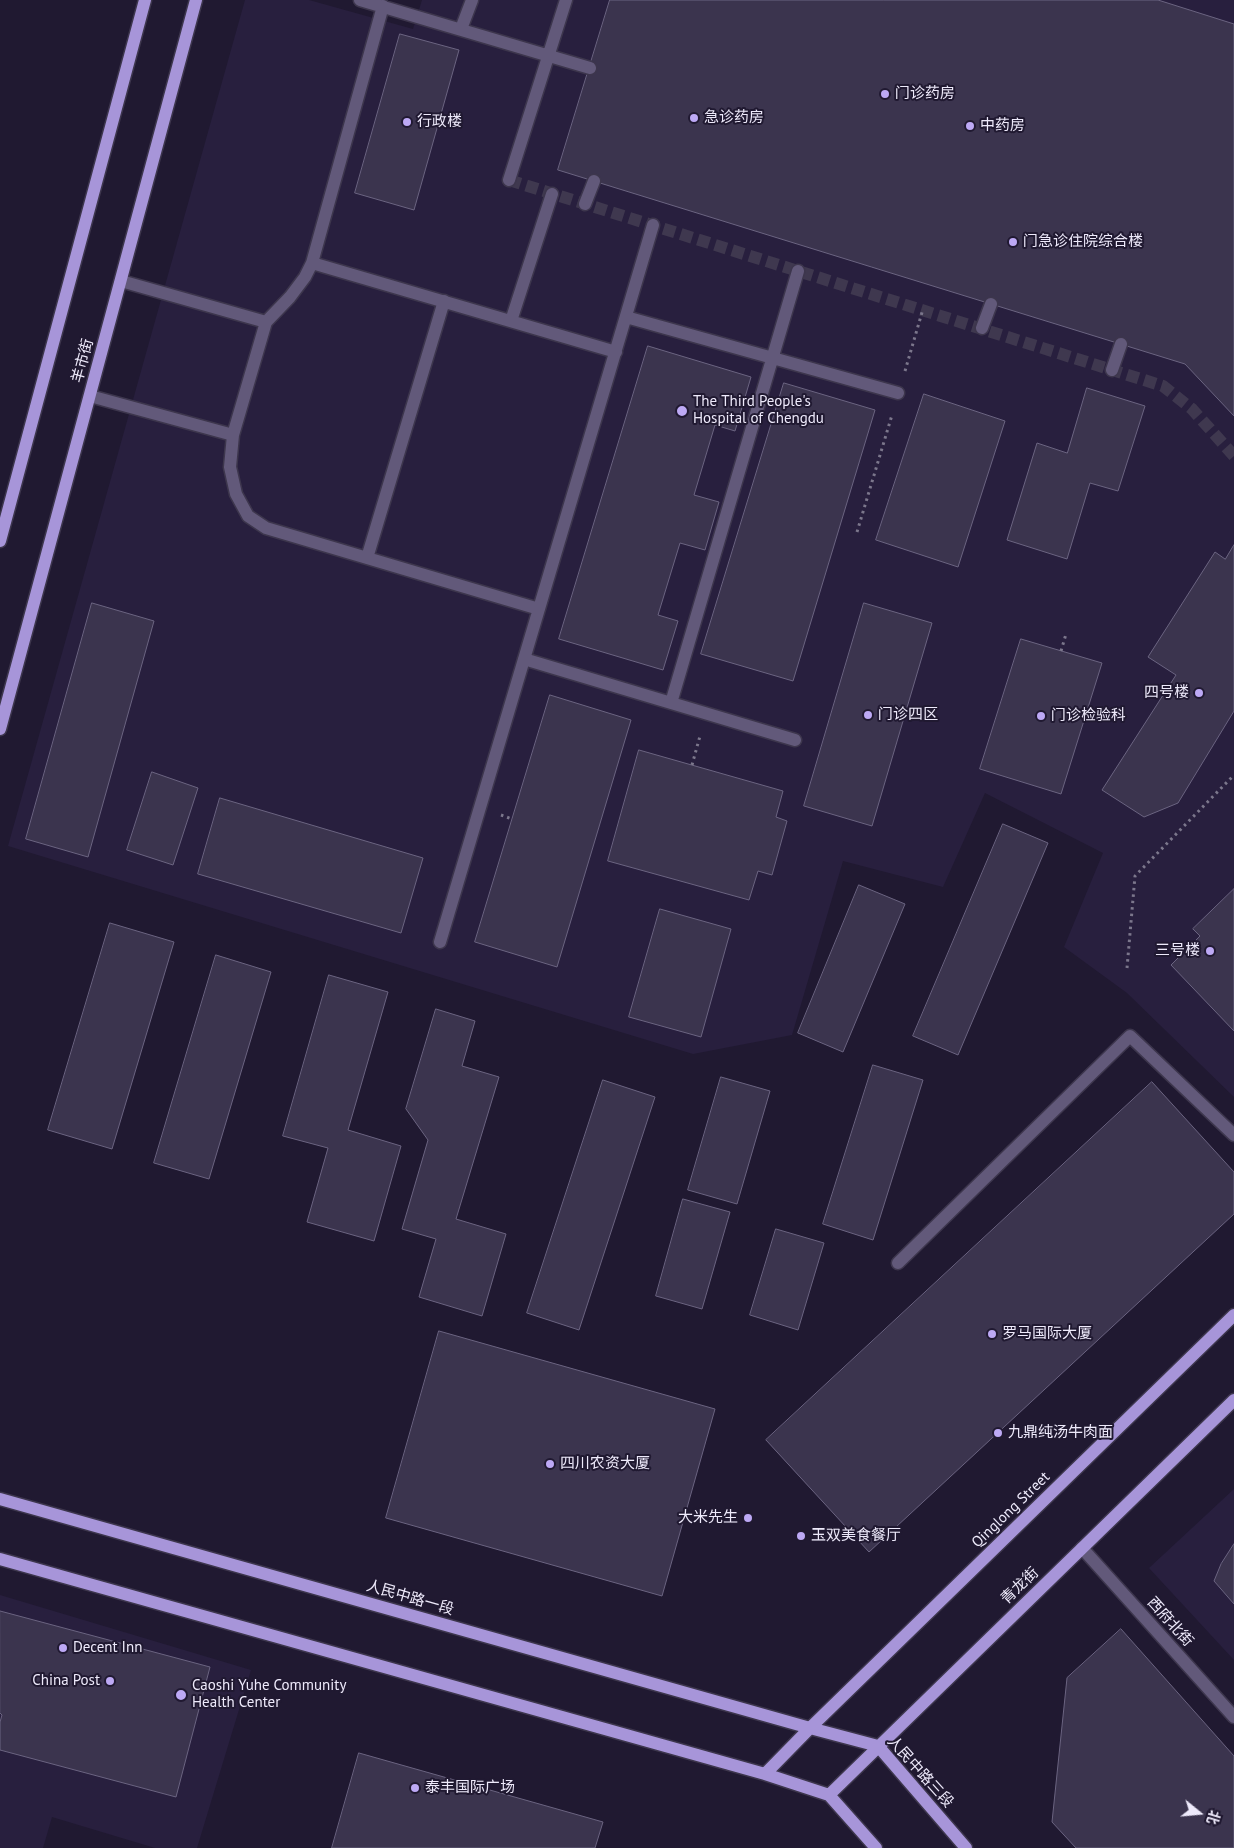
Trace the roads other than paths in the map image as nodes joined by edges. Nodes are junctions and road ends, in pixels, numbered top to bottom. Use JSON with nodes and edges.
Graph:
{"nodes":[{"id":1,"x":145,"y":0,"type":"edge"},
{"id":2,"x":196,"y":0,"type":"edge"},
{"id":3,"x":360,"y":0,"type":"edge"},
{"id":4,"x":472,"y":0,"type":"edge"},
{"id":5,"x":566,"y":0,"type":"edge"},
{"id":6,"x":383,"y":6,"type":"junction"},
{"id":7,"x":461,"y":29,"type":"junction"},
{"id":8,"x":548,"y":55,"type":"junction"},
{"id":9,"x":590,"y":68,"type":"dead end"},
{"id":10,"x":509,"y":180,"type":"dead end"},
{"id":11,"x":594,"y":181,"type":"dead end"},
{"id":12,"x":552,"y":194,"type":"dead end"},
{"id":13,"x":585,"y":204,"type":"dead end"},
{"id":14,"x":653,"y":225,"type":"dead end"},
{"id":15,"x":312,"y":263,"type":"junction"},
{"id":16,"x":798,"y":271,"type":"dead end"},
{"id":17,"x":121,"y":281,"type":"junction"},
{"id":18,"x":444,"y":302,"type":"junction"},
{"id":19,"x":991,"y":304,"type":"dead end"},
{"id":20,"x":626,"y":317,"type":"junction"},
{"id":21,"x":511,"y":320,"type":"junction"},
{"id":22,"x":266,"y":322,"type":"junction"},
{"id":23,"x":982,"y":328,"type":"dead end"},
{"id":24,"x":1121,"y":344,"type":"dead end"},
{"id":25,"x":616,"y":352,"type":"junction"},
{"id":26,"x":774,"y":359,"type":"junction"},
{"id":27,"x":1112,"y":370,"type":"dead end"},
{"id":28,"x":898,"y":393,"type":"road end"},
{"id":29,"x":90,"y":396,"type":"junction"},
{"id":30,"x":233,"y":435,"type":"junction"},
{"id":31,"x":0,"y":541,"type":"edge"},
{"id":32,"x":367,"y":558,"type":"junction"},
{"id":33,"x":539,"y":609,"type":"junction"},
{"id":34,"x":524,"y":659,"type":"junction"},
{"id":35,"x":671,"y":703,"type":"junction"},
{"id":36,"x":0,"y":729,"type":"edge"},
{"id":37,"x":796,"y":740,"type":"dead end"},
{"id":38,"x":440,"y":942,"type":"dead end"},
{"id":39,"x":1234,"y":1135,"type":"edge"},
{"id":40,"x":898,"y":1263,"type":"dead end"},
{"id":41,"x":1234,"y":1315,"type":"edge"},
{"id":42,"x":1234,"y":1400,"type":"edge"},
{"id":43,"x":0,"y":1499,"type":"edge"},
{"id":44,"x":1082,"y":1548,"type":"junction"},
{"id":45,"x":0,"y":1559,"type":"edge"},
{"id":46,"x":1234,"y":1717,"type":"edge"},
{"id":47,"x":810,"y":1728,"type":"junction"},
{"id":48,"x":878,"y":1746,"type":"junction"},
{"id":49,"x":765,"y":1774,"type":"junction"},
{"id":50,"x":829,"y":1794,"type":"junction"},
{"id":51,"x":876,"y":1848,"type":"edge"},
{"id":52,"x":966,"y":1848,"type":"edge"}],
"edges":[{"from":1,"to":31,"type":"main road"},
{"from":2,"to":17,"type":"main road","name":"羊市街"},
{"from":3,"to":6,"type":"street"},
{"from":4,"to":7,"type":"street"},
{"from":5,"to":8,"type":"street"},
{"from":6,"to":7,"type":"street"},
{"from":6,"to":15,"type":"street"},
{"from":7,"to":8,"type":"street"},
{"from":8,"to":9,"type":"street"},
{"from":8,"to":10,"type":"street"},
{"from":11,"to":13,"type":"street"},
{"from":12,"to":21,"type":"street"},
{"from":14,"to":20,"type":"street"},
{"from":15,"to":18,"type":"street"},
{"from":15,"to":22,"type":"street"},
{"from":16,"to":26,"type":"street"},
{"from":17,"to":22,"type":"street"},
{"from":17,"to":29,"type":"main road","name":"羊市街"},
{"from":18,"to":21,"type":"street"},
{"from":18,"to":32,"type":"street"},
{"from":19,"to":23,"type":"street"},
{"from":20,"to":25,"type":"street"},
{"from":20,"to":26,"type":"street"},
{"from":21,"to":25,"type":"street"},
{"from":22,"to":30,"type":"street"},
{"from":24,"to":27,"type":"street"},
{"from":25,"to":33,"type":"street"},
{"from":26,"to":28,"type":"street"},
{"from":26,"to":35,"type":"street"},
{"from":29,"to":30,"type":"street"},
{"from":29,"to":36,"type":"main road","name":"羊市街"},
{"from":30,"to":32,"type":"street"},
{"from":32,"to":33,"type":"street"},
{"from":33,"to":34,"type":"street"},
{"from":34,"to":35,"type":"street"},
{"from":34,"to":38,"type":"street"},
{"from":35,"to":37,"type":"street"},
{"from":39,"to":40,"type":"street"},
{"from":41,"to":47,"type":"main road","name":"Qinglong Street"},
{"from":42,"to":44,"type":"main road","name":"青龙街"},
{"from":43,"to":47,"type":"main road","name":"人民中路一段"},
{"from":44,"to":46,"type":"street","name":"西府北街"},
{"from":44,"to":48,"type":"main road","name":"青龙街"},
{"from":45,"to":49,"type":"main road"},
{"from":47,"to":48,"type":"main road","name":"人民中路三段"},
{"from":47,"to":49,"type":"main road"},
{"from":48,"to":50,"type":"main road","name":"青龙街"},
{"from":48,"to":52,"type":"main road","name":"人民中路三段"},
{"from":49,"to":50,"type":"main road"},
{"from":50,"to":51,"type":"main road"}]}
